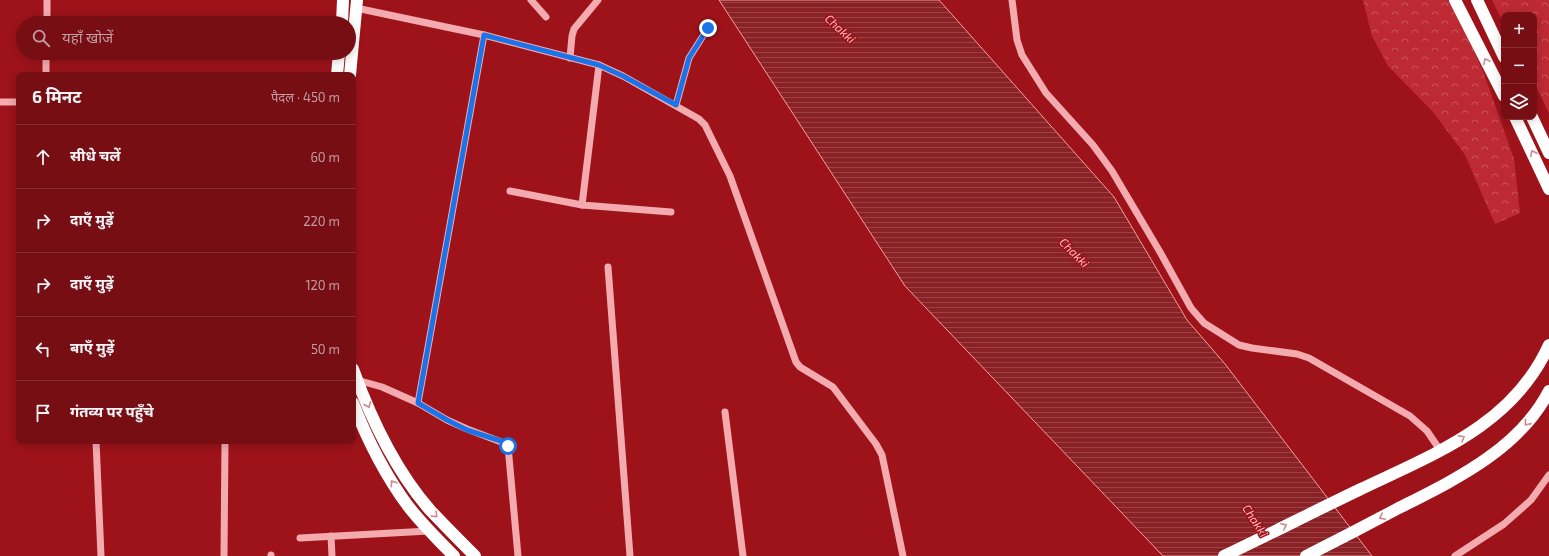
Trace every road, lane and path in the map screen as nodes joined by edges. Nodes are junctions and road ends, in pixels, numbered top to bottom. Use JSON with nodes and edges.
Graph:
{"nodes":[{"id":1,"x":47,"y":0,"type":"edge"},
{"id":2,"x":343,"y":0,"type":"edge"},
{"id":3,"x":531,"y":0,"type":"edge"},
{"id":4,"x":598,"y":0,"type":"edge"},
{"id":5,"x":1012,"y":0,"type":"edge"},
{"id":6,"x":1455,"y":0,"type":"edge"},
{"id":7,"x":1477,"y":0,"type":"edge"},
{"id":8,"x":357,"y":4,"type":"edge"},
{"id":9,"x":47,"y":16,"type":"edge"},
{"id":10,"x":342,"y":16,"type":"edge"},
{"id":11,"x":356,"y":16,"type":"edge"},
{"id":12,"x":546,"y":17,"type":"dead end"},
{"id":13,"x":708,"y":28,"type":"dead end"},
{"id":14,"x":484,"y":35,"type":"junction"},
{"id":15,"x":1501,"y":51,"type":"edge"},
{"id":16,"x":570,"y":58,"type":"junction"},
{"id":17,"x":46,"y":60,"type":"edge"},
{"id":18,"x":338,"y":60,"type":"edge"},
{"id":19,"x":351,"y":60,"type":"edge"},
{"id":20,"x":599,"y":65,"type":"junction"},
{"id":21,"x":46,"y":72,"type":"edge"},
{"id":22,"x":337,"y":72,"type":"edge"},
{"id":23,"x":350,"y":72,"type":"edge"},
{"id":24,"x":1501,"y":90,"type":"edge"},
{"id":25,"x":0,"y":102,"type":"edge"},
{"id":26,"x":16,"y":102,"type":"edge"},
{"id":27,"x":676,"y":105,"type":"junction"},
{"id":28,"x":1516,"y":120,"type":"edge"},
{"id":29,"x":1533,"y":120,"type":"edge"},
{"id":30,"x":1549,"y":153,"type":"edge"},
{"id":31,"x":1549,"y":189,"type":"edge"},
{"id":32,"x":510,"y":191,"type":"dead end"},
{"id":33,"x":582,"y":205,"type":"junction"},
{"id":34,"x":671,"y":212,"type":"dead end"},
{"id":35,"x":608,"y":267,"type":"dead end"},
{"id":36,"x":1549,"y":345,"type":"edge"},
{"id":37,"x":356,"y":374,"type":"edge"},
{"id":38,"x":356,"y":376,"type":"edge"},
{"id":39,"x":1549,"y":391,"type":"edge"},
{"id":40,"x":418,"y":403,"type":"junction"},
{"id":41,"x":356,"y":410,"type":"edge"},
{"id":42,"x":724,"y":412,"type":"dead end"},
{"id":43,"x":96,"y":444,"type":"edge"},
{"id":44,"x":225,"y":444,"type":"edge"},
{"id":45,"x":1440,"y":450,"type":"junction"},
{"id":46,"x":1549,"y":475,"type":"edge"},
{"id":47,"x":429,"y":530,"type":"junction"},
{"id":48,"x":332,"y":536,"type":"junction"},
{"id":49,"x":300,"y":538,"type":"dead end"},
{"id":50,"x":101,"y":556,"type":"edge"},
{"id":51,"x":224,"y":556,"type":"edge"},
{"id":52,"x":332,"y":556,"type":"edge"},
{"id":53,"x":454,"y":556,"type":"edge"},
{"id":54,"x":475,"y":556,"type":"edge"},
{"id":55,"x":518,"y":556,"type":"edge"},
{"id":56,"x":630,"y":556,"type":"edge"},
{"id":57,"x":743,"y":556,"type":"edge"},
{"id":58,"x":903,"y":556,"type":"edge"},
{"id":59,"x":1224,"y":556,"type":"edge"},
{"id":60,"x":1306,"y":556,"type":"edge"},
{"id":61,"x":1455,"y":556,"type":"edge"}],
"edges":[{"from":1,"to":9,"type":"street"},
{"from":2,"to":10,"type":"highway"},
{"from":3,"to":12,"type":"street"},
{"from":4,"to":16,"type":"street"},
{"from":5,"to":45,"type":"street"},
{"from":24,"to":6,"type":"highway","one_way":true},
{"from":7,"to":15,"type":"highway"},
{"from":8,"to":11,"type":"highway"},
{"from":8,"to":14,"type":"street"},
{"from":13,"to":27,"type":"street"},
{"from":14,"to":16,"type":"street"},
{"from":14,"to":40,"type":"street"},
{"from":16,"to":20,"type":"street"},
{"from":17,"to":21,"type":"street"},
{"from":18,"to":22,"type":"highway"},
{"from":19,"to":23,"type":"highway"},
{"from":20,"to":27,"type":"street"},
{"from":20,"to":33,"type":"street"},
{"from":25,"to":26,"type":"street"},
{"from":27,"to":58,"type":"street"},
{"from":31,"to":28,"type":"highway","one_way":true},
{"from":29,"to":30,"type":"highway"},
{"from":32,"to":33,"type":"street"},
{"from":33,"to":34,"type":"street"},
{"from":35,"to":56,"type":"street"},
{"from":45,"to":36,"type":"highway","one_way":true},
{"from":37,"to":40,"type":"street"},
{"from":38,"to":54,"type":"highway","one_way":true},
{"from":39,"to":60,"type":"highway","one_way":true},
{"from":40,"to":55,"type":"street"},
{"from":47,"to":41,"type":"highway","one_way":true},
{"from":42,"to":57,"type":"street"},
{"from":43,"to":50,"type":"street"},
{"from":44,"to":51,"type":"street"},
{"from":59,"to":45,"type":"highway","one_way":true},
{"from":46,"to":61,"type":"street"},
{"from":47,"to":48,"type":"street"},
{"from":47,"to":53,"type":"highway"},
{"from":48,"to":49,"type":"street"},
{"from":48,"to":52,"type":"street"}]}
